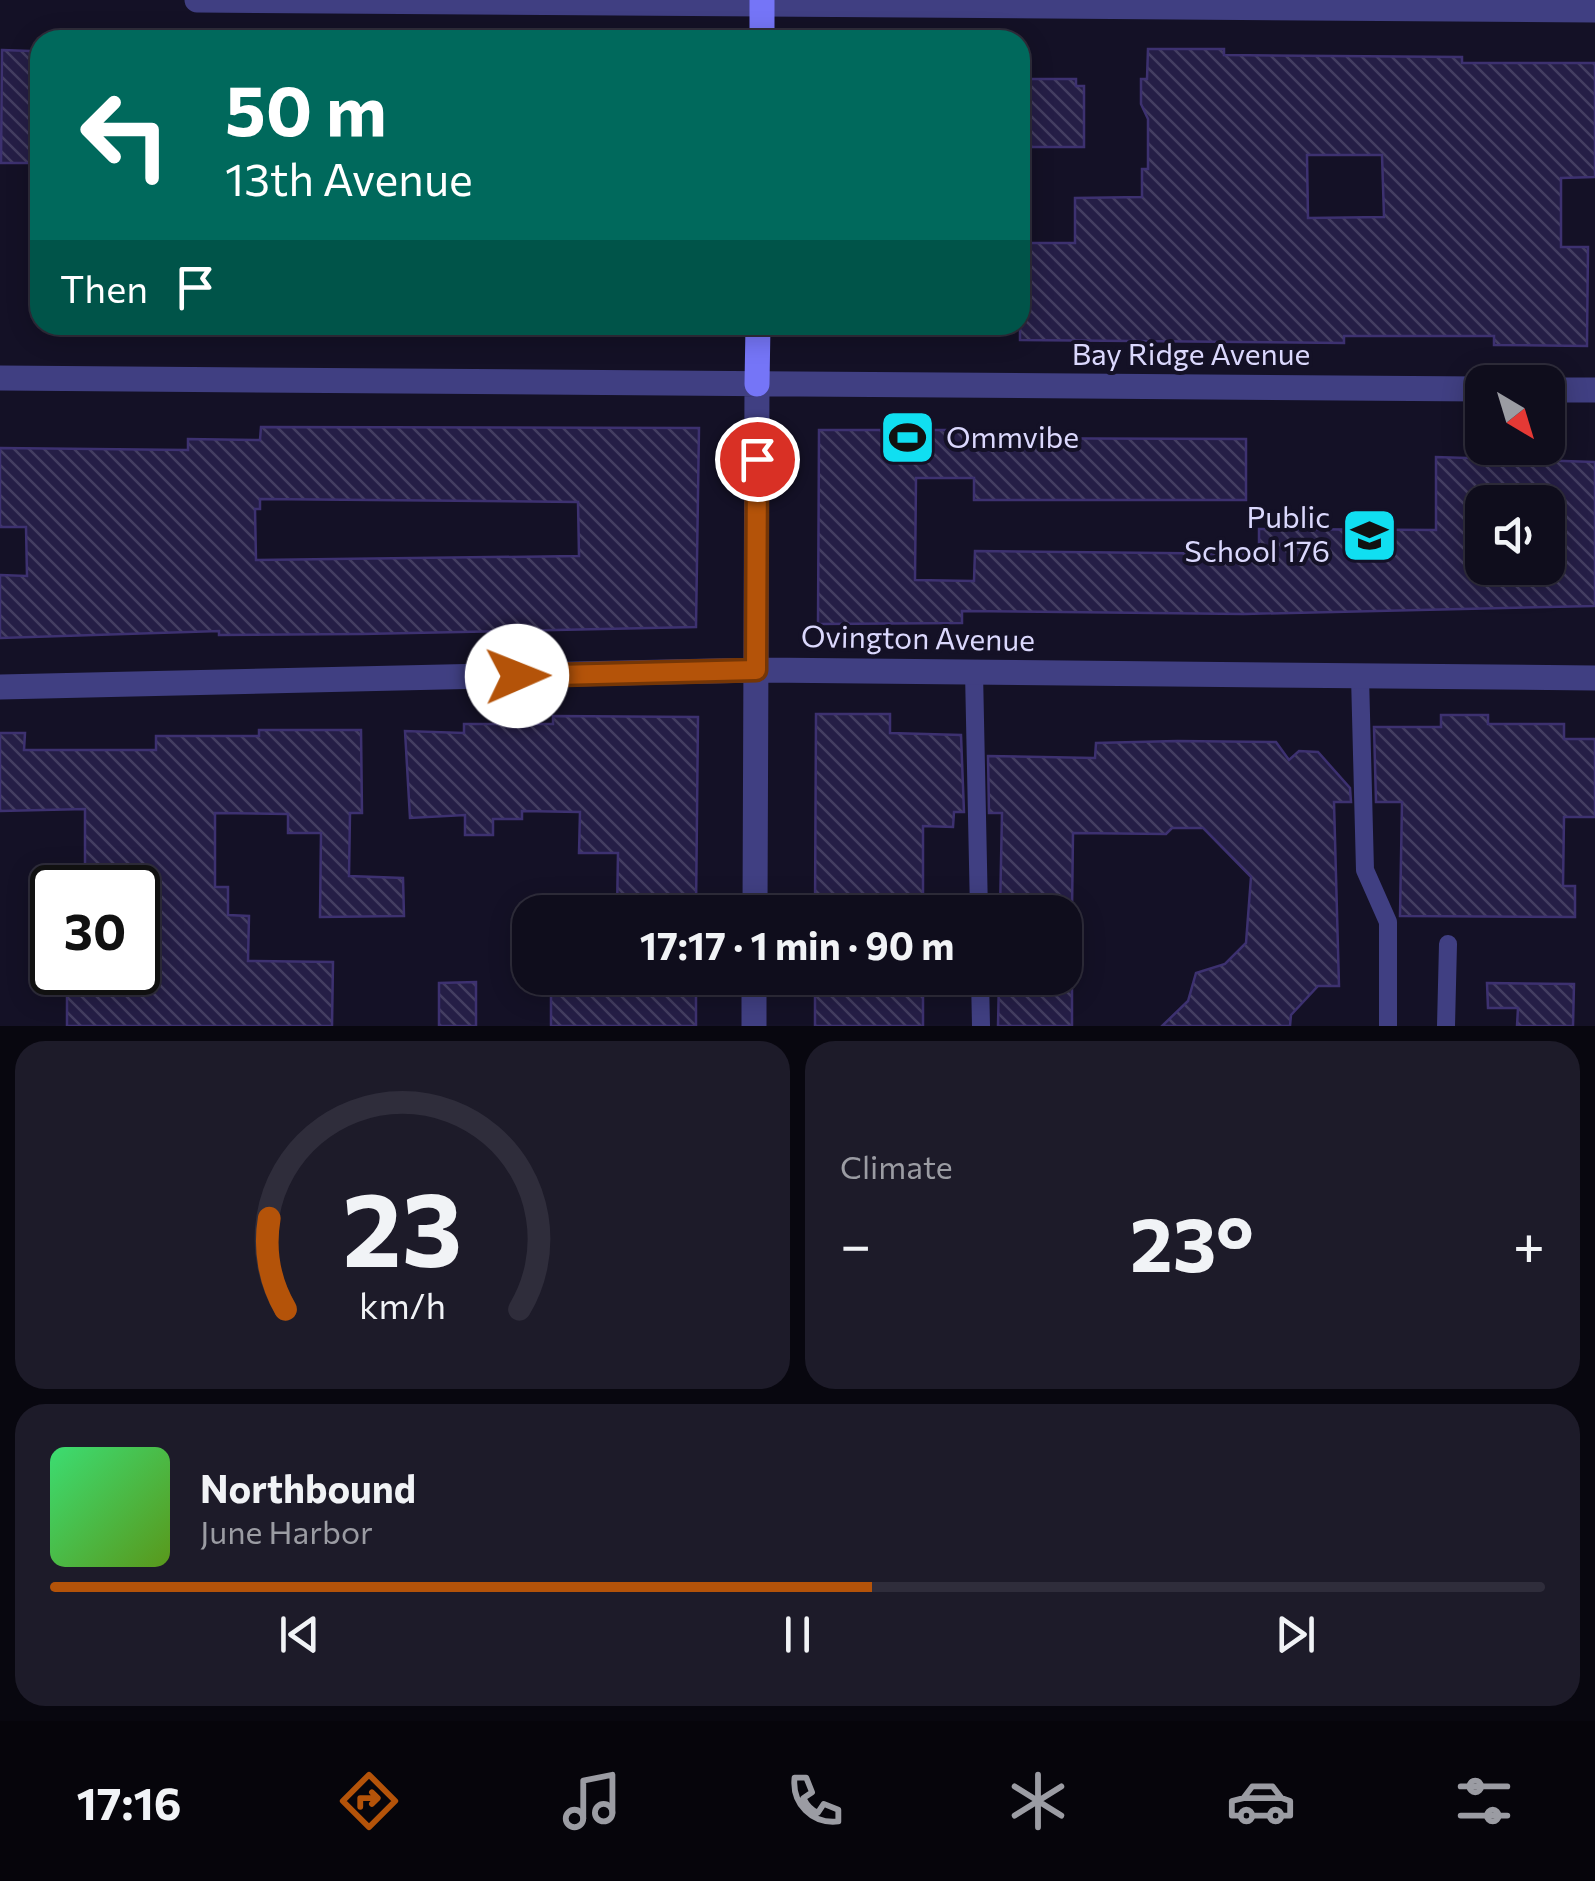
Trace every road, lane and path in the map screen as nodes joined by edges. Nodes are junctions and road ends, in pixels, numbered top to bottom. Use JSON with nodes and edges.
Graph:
{"nodes":[{"id":1,"x":197,"y":0,"type":"edge"},
{"id":2,"x":762,"y":2,"type":"edge"},
{"id":3,"x":1595,"y":10,"type":"edge"},
{"id":4,"x":762,"y":30,"type":"edge"},
{"id":5,"x":758,"y":335,"type":"edge"},
{"id":6,"x":0,"y":378,"type":"edge"},
{"id":7,"x":758,"y":384,"type":"junction"},
{"id":8,"x":1465,"y":389,"type":"edge"},
{"id":9,"x":1565,"y":390,"type":"edge"},
{"id":10,"x":1595,"y":390,"type":"edge"},
{"id":11,"x":756,"y":670,"type":"junction"},
{"id":12,"x":974,"y":672,"type":"junction"},
{"id":13,"x":1360,"y":676,"type":"junction"},
{"id":14,"x":1595,"y":678,"type":"edge"},
{"id":15,"x":0,"y":688,"type":"edge"},
{"id":16,"x":755,"y":895,"type":"edge"},
{"id":17,"x":979,"y":895,"type":"edge"},
{"id":18,"x":1448,"y":944,"type":"dead end"},
{"id":19,"x":754,"y":995,"type":"edge"},
{"id":20,"x":980,"y":995,"type":"edge"},
{"id":21,"x":754,"y":1026,"type":"edge"},
{"id":22,"x":981,"y":1026,"type":"edge"},
{"id":23,"x":1388,"y":1026,"type":"edge"},
{"id":24,"x":1446,"y":1026,"type":"edge"}],
"edges":[{"from":1,"to":2,"type":"street"},
{"from":2,"to":3,"type":"street"},
{"from":2,"to":4,"type":"main road"},
{"from":5,"to":7,"type":"main road"},
{"from":6,"to":7,"type":"street","name":"Bay Ridge Avenue"},
{"from":7,"to":8,"type":"street","name":"Bay Ridge Avenue"},
{"from":7,"to":11,"type":"street"},
{"from":9,"to":10,"type":"street"},
{"from":11,"to":12,"type":"street","name":"Ovington Avenue"},
{"from":11,"to":15,"type":"street","name":"Ovington Avenue"},
{"from":11,"to":16,"type":"street"},
{"from":12,"to":13,"type":"street","name":"Ovington Avenue"},
{"from":12,"to":17,"type":"lane"},
{"from":13,"to":14,"type":"street","name":"Ovington Avenue"},
{"from":13,"to":23,"type":"lane"},
{"from":18,"to":24,"type":"lane"},
{"from":19,"to":21,"type":"street"},
{"from":20,"to":22,"type":"lane"}]}
